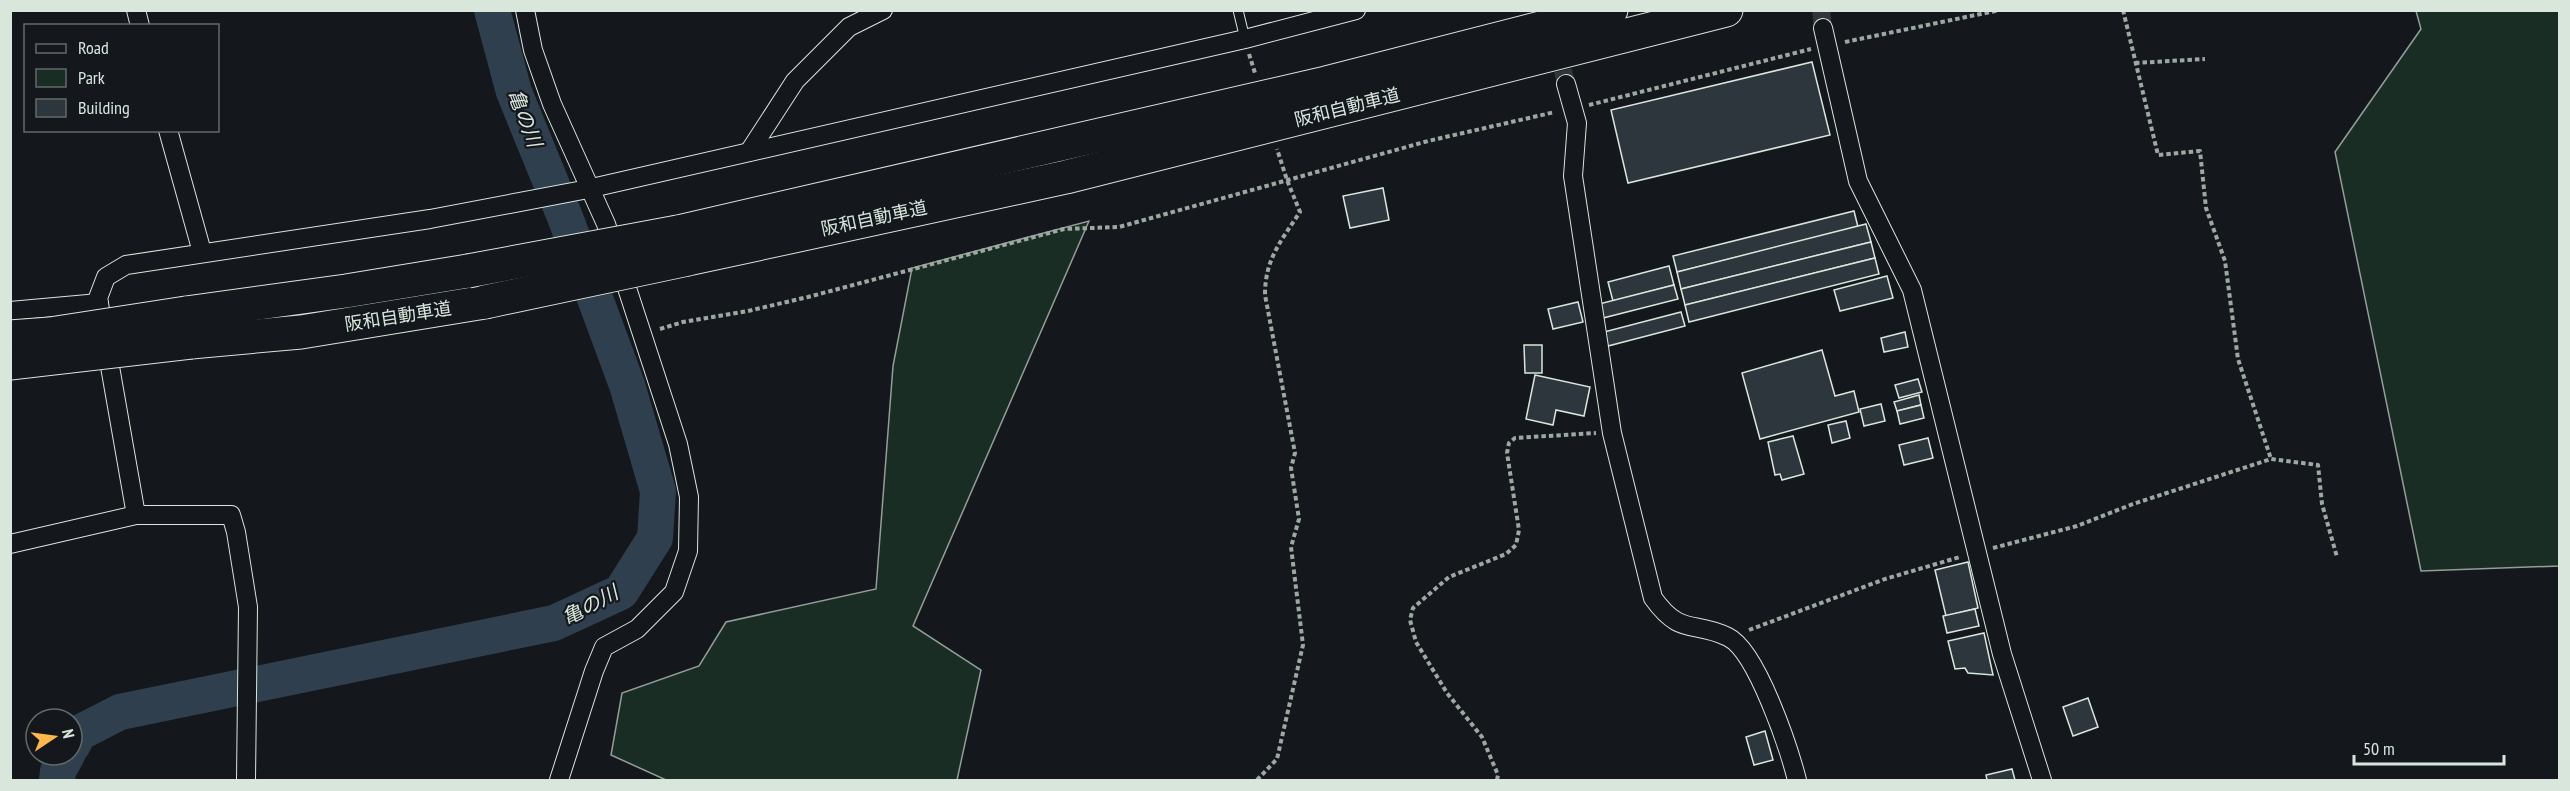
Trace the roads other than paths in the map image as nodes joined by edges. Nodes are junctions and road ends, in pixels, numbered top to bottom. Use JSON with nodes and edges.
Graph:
{"nodes":[{"id":1,"x":525,"y":10,"type":"edge"},
{"id":2,"x":883,"y":10,"type":"edge"},
{"id":3,"x":1238,"y":10,"type":"edge"},
{"id":4,"x":1356,"y":10,"type":"edge"},
{"id":5,"x":1611,"y":10,"type":"edge"},
{"id":6,"x":1726,"y":10,"type":"edge"},
{"id":7,"x":1825,"y":37,"type":"tunnel mouth"},
{"id":8,"x":1245,"y":39,"type":"junction"},
{"id":9,"x":1566,"y":84,"type":"tunnel mouth"},
{"id":10,"x":169,"y":132,"type":"edge"},
{"id":11,"x":749,"y":152,"type":"junction"},
{"id":12,"x":586,"y":189,"type":"junction"},
{"id":13,"x":683,"y":246,"type":"junction"},
{"id":14,"x":202,"y":252,"type":"junction"},
{"id":15,"x":99,"y":303,"type":"junction"},
{"id":16,"x":10,"y":311,"type":"edge"},
{"id":17,"x":189,"y":328,"type":"junction"},
{"id":18,"x":10,"y":337,"type":"edge"},
{"id":19,"x":10,"y":363,"type":"edge"},
{"id":20,"x":136,"y":515,"type":"junction"},
{"id":21,"x":10,"y":544,"type":"edge"},
{"id":22,"x":246,"y":780,"type":"edge"},
{"id":23,"x":559,"y":780,"type":"edge"},
{"id":24,"x":1797,"y":780,"type":"edge"},
{"id":25,"x":2042,"y":780,"type":"edge"}],
"edges":[{"from":1,"to":12,"type":"street"},
{"from":2,"to":11,"type":"street"},
{"from":3,"to":8,"type":"lane"},
{"from":4,"to":8,"type":"street"},
{"from":5,"to":13,"type":"highway","name":"阪和自動車道"},
{"from":6,"to":13,"type":"highway","name":"阪和自動車道"},
{"from":7,"to":25,"type":"street"},
{"from":8,"to":11,"type":"street"},
{"from":9,"to":24,"type":"street"},
{"from":10,"to":14,"type":"street"},
{"from":11,"to":12,"type":"street"},
{"from":12,"to":14,"type":"street"},
{"from":12,"to":23,"type":"street"},
{"from":13,"to":17,"type":"highway","name":"阪和自動車道","bridge":true},
{"from":13,"to":17,"type":"highway","name":"阪和自動車道","bridge":true},
{"from":14,"to":15,"type":"street"},
{"from":15,"to":16,"type":"street"},
{"from":15,"to":20,"type":"street"},
{"from":17,"to":18,"type":"highway","name":"阪和自動車道","bridge":true},
{"from":17,"to":19,"type":"highway","name":"阪和自動車道","bridge":true},
{"from":20,"to":21,"type":"street"},
{"from":20,"to":22,"type":"street"}]}
